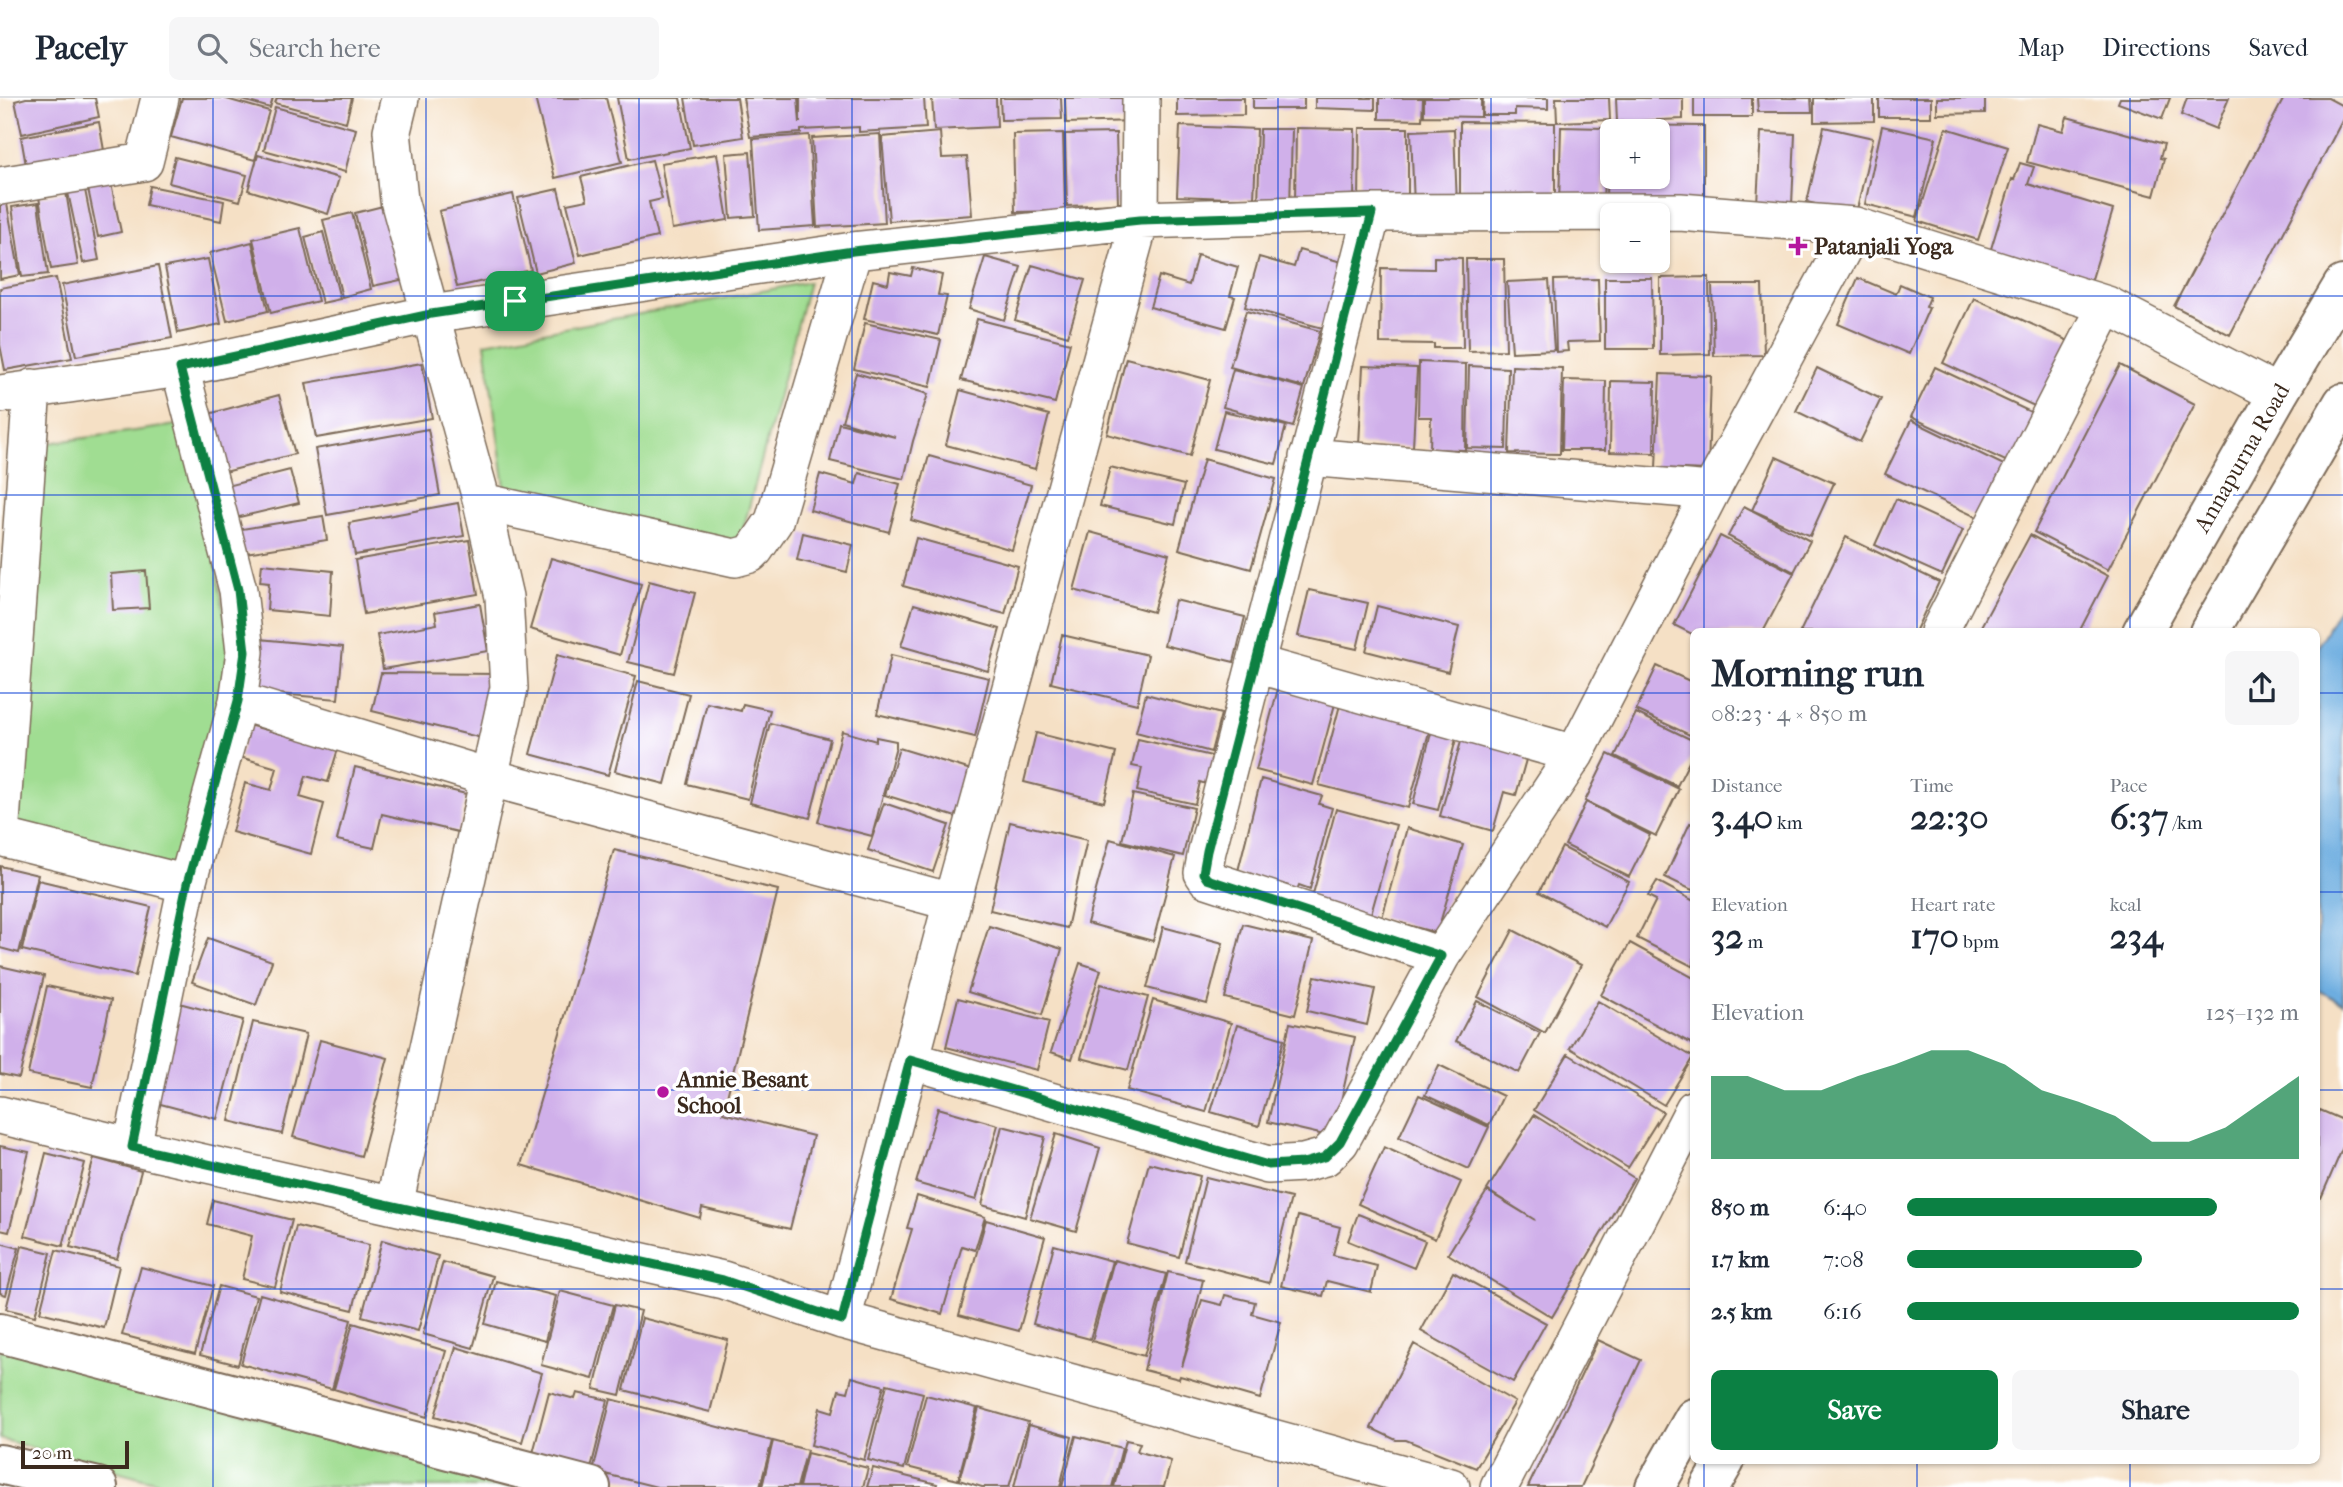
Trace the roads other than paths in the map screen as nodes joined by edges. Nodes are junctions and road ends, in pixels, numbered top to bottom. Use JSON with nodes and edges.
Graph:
{"nodes":[{"id":1,"x":160,"y":98,"type":"edge"},
{"id":2,"x":400,"y":98,"type":"edge"},
{"id":3,"x":1141,"y":98,"type":"edge"},
{"id":4,"x":1,"y":180,"type":"edge"},
{"id":5,"x":1372,"y":213,"type":"junction"},
{"id":6,"x":1140,"y":220,"type":"junction"},
{"id":7,"x":1855,"y":226,"type":"junction"},
{"id":8,"x":853,"y":251,"type":"junction"},
{"id":9,"x":2343,"y":285,"type":"edge"},
{"id":10,"x":2107,"y":305,"type":"junction"},
{"id":11,"x":431,"y":314,"type":"junction"},
{"id":12,"x":180,"y":368,"type":"junction"},
{"id":13,"x":16,"y":391,"type":"edge"},
{"id":14,"x":2277,"y":394,"type":"junction"},
{"id":15,"x":2343,"y":403,"type":"edge"},
{"id":16,"x":1308,"y":457,"type":"junction"},
{"id":17,"x":1711,"y":491,"type":"junction"},
{"id":18,"x":482,"y":502,"type":"junction"},
{"id":19,"x":1941,"y":628,"type":"edge"},
{"id":20,"x":2144,"y":628,"type":"edge"},
{"id":21,"x":2211,"y":628,"type":"edge"},
{"id":22,"x":1256,"y":664,"type":"junction"},
{"id":23,"x":238,"y":701,"type":"junction"},
{"id":24,"x":1575,"y":754,"type":"junction"},
{"id":25,"x":491,"y":778,"type":"junction"},
{"id":26,"x":0,"y":837,"type":"edge"},
{"id":27,"x":187,"y":884,"type":"junction"},
{"id":28,"x":952,"y":902,"type":"junction"},
{"id":29,"x":1441,"y":956,"type":"junction"},
{"id":30,"x":910,"y":1060,"type":"junction"},
{"id":31,"x":0,"y":1115,"type":"edge"},
{"id":32,"x":1690,"y":1116,"type":"edge"},
{"id":33,"x":132,"y":1147,"type":"junction"},
{"id":34,"x":394,"y":1205,"type":"junction"},
{"id":35,"x":842,"y":1320,"type":"junction"},
{"id":36,"x":0,"y":1333,"type":"edge"},
{"id":37,"x":1690,"y":1425,"type":"edge"},
{"id":38,"x":0,"y":1464,"type":"edge"},
{"id":39,"x":1723,"y":1464,"type":"edge"},
{"id":40,"x":98,"y":1487,"type":"edge"},
{"id":41,"x":591,"y":1487,"type":"edge"},
{"id":42,"x":1451,"y":1487,"type":"edge"},
{"id":43,"x":1499,"y":1487,"type":"edge"},
{"id":44,"x":1655,"y":1487,"type":"edge"},
{"id":45,"x":1710,"y":1487,"type":"edge"}],
"edges":[{"from":1,"to":4,"type":"street"},
{"from":2,"to":11,"type":"street"},
{"from":3,"to":6,"type":"street"},
{"from":5,"to":6,"type":"street"},
{"from":5,"to":7,"type":"street"},
{"from":5,"to":16,"type":"street"},
{"from":6,"to":8,"type":"street"},
{"from":6,"to":28,"type":"street"},
{"from":7,"to":10,"type":"street"},
{"from":7,"to":17,"type":"street"},
{"from":8,"to":11,"type":"street"},
{"from":8,"to":18,"type":"street"},
{"from":9,"to":14,"type":"main road","name":"Annapurna Road"},
{"from":10,"to":14,"type":"street"},
{"from":10,"to":19,"type":"street"},
{"from":11,"to":12,"type":"street"},
{"from":11,"to":18,"type":"street"},
{"from":12,"to":13,"type":"street"},
{"from":12,"to":23,"type":"street"},
{"from":13,"to":26,"type":"street"},
{"from":14,"to":20,"type":"main road","name":"Annapurna Road"},
{"from":15,"to":21,"type":"main road"},
{"from":16,"to":17,"type":"street"},
{"from":16,"to":22,"type":"street"},
{"from":17,"to":24,"type":"street"},
{"from":18,"to":25,"type":"street"},
{"from":22,"to":24,"type":"street"},
{"from":22,"to":29,"type":"street"},
{"from":23,"to":25,"type":"street"},
{"from":23,"to":27,"type":"street"},
{"from":24,"to":29,"type":"street"},
{"from":25,"to":28,"type":"street"},
{"from":25,"to":34,"type":"street"},
{"from":26,"to":27,"type":"street"},
{"from":27,"to":33,"type":"street"},
{"from":28,"to":30,"type":"street"},
{"from":29,"to":30,"type":"street"},
{"from":30,"to":35,"type":"street"},
{"from":31,"to":33,"type":"street"},
{"from":32,"to":43,"type":"street"},
{"from":33,"to":34,"type":"street"},
{"from":34,"to":35,"type":"street"},
{"from":35,"to":42,"type":"street"},
{"from":36,"to":41,"type":"main road"},
{"from":37,"to":44,"type":"main road"},
{"from":38,"to":40,"type":"main road"},
{"from":39,"to":45,"type":"main road"}]}
